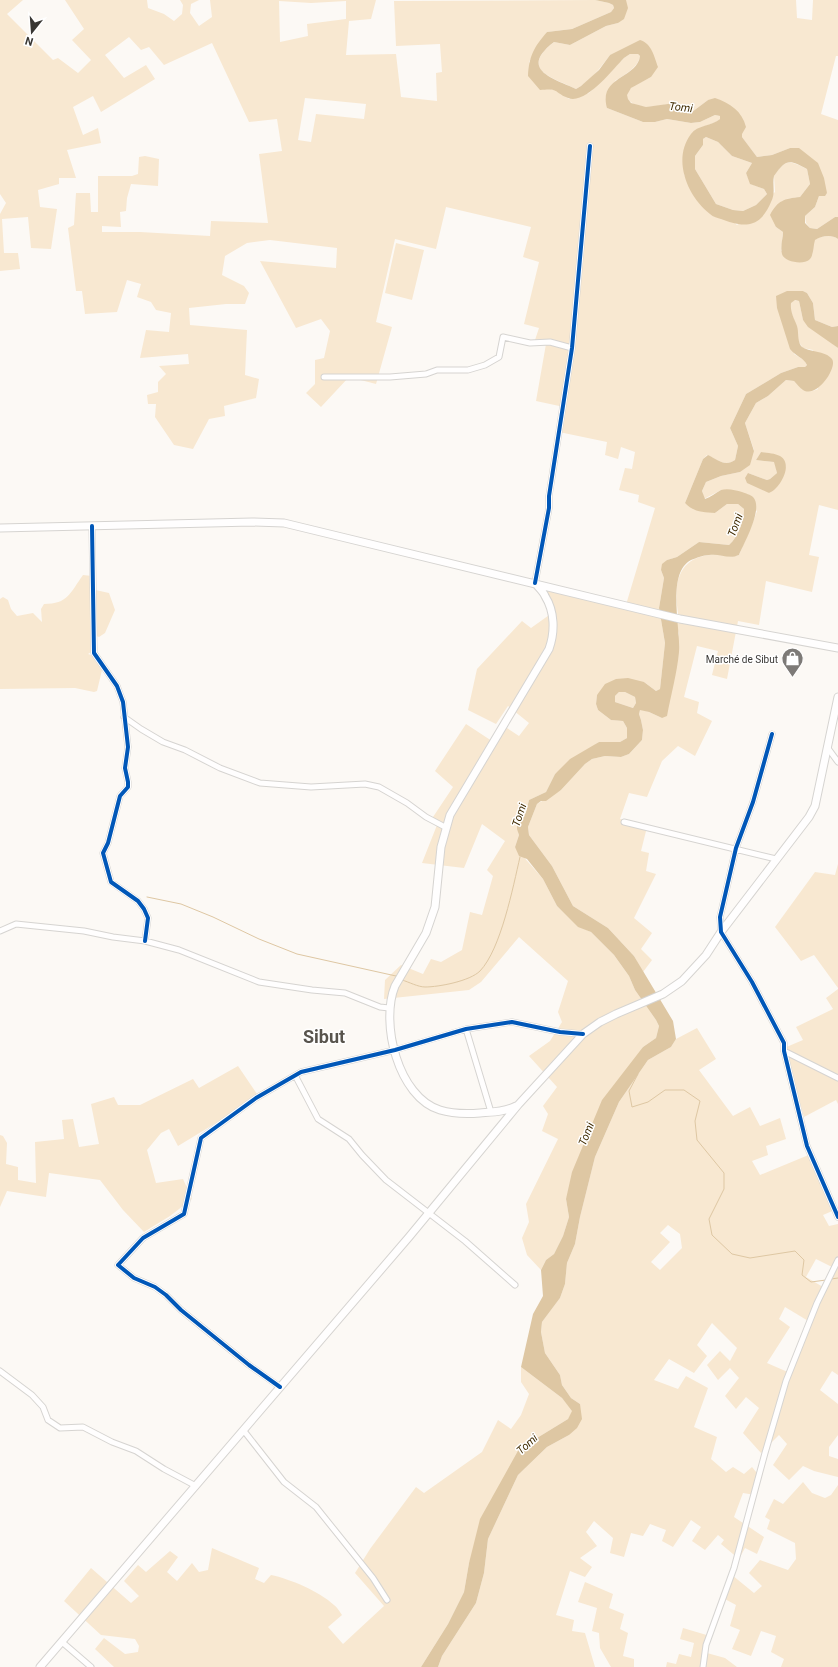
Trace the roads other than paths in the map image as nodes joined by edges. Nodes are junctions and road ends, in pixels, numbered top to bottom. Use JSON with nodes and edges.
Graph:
{"nodes":[{"id":1,"x":590,"y":146,"type":"dead end"},
{"id":2,"x":572,"y":348,"type":"junction"},
{"id":3,"x":324,"y":377,"type":"dead end"},
{"id":4,"x":92,"y":526,"type":"junction"},
{"id":5,"x":0,"y":528,"type":"edge"},
{"id":6,"x":535,"y":583,"type":"junction"},
{"id":7,"x":838,"y":648,"type":"edge"},
{"id":8,"x":838,"y":697,"type":"edge"},
{"id":9,"x":837,"y":709,"type":"edge"},
{"id":10,"x":124,"y":717,"type":"junction"},
{"id":11,"x":772,"y":734,"type":"dead end"},
{"id":12,"x":827,"y":746,"type":"junction"},
{"id":13,"x":838,"y":762,"type":"edge"},
{"id":14,"x":624,"y":822,"type":"dead end"},
{"id":15,"x":445,"y":827,"type":"junction"},
{"id":16,"x":736,"y":848,"type":"junction"},
{"id":17,"x":776,"y":859,"type":"junction"},
{"id":18,"x":0,"y":931,"type":"edge"},
{"id":19,"x":721,"y":932,"type":"junction"},
{"id":20,"x":145,"y":941,"type":"junction"},
{"id":21,"x":389,"y":1008,"type":"junction"},
{"id":22,"x":466,"y":1029,"type":"junction"},
{"id":23,"x":583,"y":1034,"type":"junction"},
{"id":24,"x":394,"y":1050,"type":"junction"},
{"id":25,"x":784,"y":1051,"type":"junction"},
{"id":26,"x":296,"y":1077,"type":"junction"},
{"id":27,"x":838,"y":1078,"type":"edge"},
{"id":28,"x":518,"y":1105,"type":"junction"},
{"id":29,"x":490,"y":1112,"type":"junction"},
{"id":30,"x":430,"y":1212,"type":"junction"},
{"id":31,"x":838,"y":1217,"type":"edge"},
{"id":32,"x":838,"y":1260,"type":"edge"},
{"id":33,"x":515,"y":1285,"type":"dead end"},
{"id":34,"x":0,"y":1371,"type":"edge"},
{"id":35,"x":280,"y":1387,"type":"junction"},
{"id":36,"x":244,"y":1431,"type":"junction"},
{"id":37,"x":196,"y":1486,"type":"junction"},
{"id":38,"x":387,"y":1600,"type":"dead end"},
{"id":39,"x":62,"y":1642,"type":"junction"},
{"id":40,"x":40,"y":1667,"type":"edge"},
{"id":41,"x":91,"y":1667,"type":"edge"},
{"id":42,"x":703,"y":1667,"type":"edge"}],
"edges":[{"from":1,"to":2,"type":"street"},
{"from":2,"to":3,"type":"street"},
{"from":2,"to":6,"type":"street"},
{"from":4,"to":5,"type":"main road"},
{"from":4,"to":6,"type":"main road"},
{"from":4,"to":10,"type":"street"},
{"from":6,"to":7,"type":"main road"},
{"from":6,"to":15,"type":"main road"},
{"from":8,"to":9,"type":"main road"},
{"from":9,"to":12,"type":"main road"},
{"from":10,"to":15,"type":"street"},
{"from":10,"to":20,"type":"street"},
{"from":11,"to":16,"type":"street"},
{"from":12,"to":13,"type":"street"},
{"from":12,"to":17,"type":"main road"},
{"from":14,"to":16,"type":"street"},
{"from":15,"to":21,"type":"main road"},
{"from":16,"to":17,"type":"street"},
{"from":16,"to":19,"type":"street"},
{"from":17,"to":19,"type":"main road"},
{"from":18,"to":20,"type":"street"},
{"from":19,"to":23,"type":"main road"},
{"from":19,"to":25,"type":"street"},
{"from":20,"to":21,"type":"street"},
{"from":21,"to":24,"type":"main road"},
{"from":22,"to":23,"type":"street"},
{"from":22,"to":24,"type":"street"},
{"from":22,"to":29,"type":"street"},
{"from":23,"to":28,"type":"main road"},
{"from":24,"to":26,"type":"street"},
{"from":24,"to":29,"type":"main road"},
{"from":25,"to":27,"type":"street"},
{"from":25,"to":31,"type":"street"},
{"from":26,"to":30,"type":"street"},
{"from":26,"to":35,"type":"street"},
{"from":28,"to":29,"type":"main road"},
{"from":28,"to":30,"type":"main road"},
{"from":30,"to":33,"type":"street"},
{"from":30,"to":35,"type":"main road"},
{"from":32,"to":42,"type":"street"},
{"from":34,"to":37,"type":"street"},
{"from":35,"to":36,"type":"main road"},
{"from":36,"to":37,"type":"main road"},
{"from":36,"to":38,"type":"street"},
{"from":37,"to":39,"type":"main road"},
{"from":39,"to":40,"type":"main road"},
{"from":39,"to":41,"type":"street"}]}
